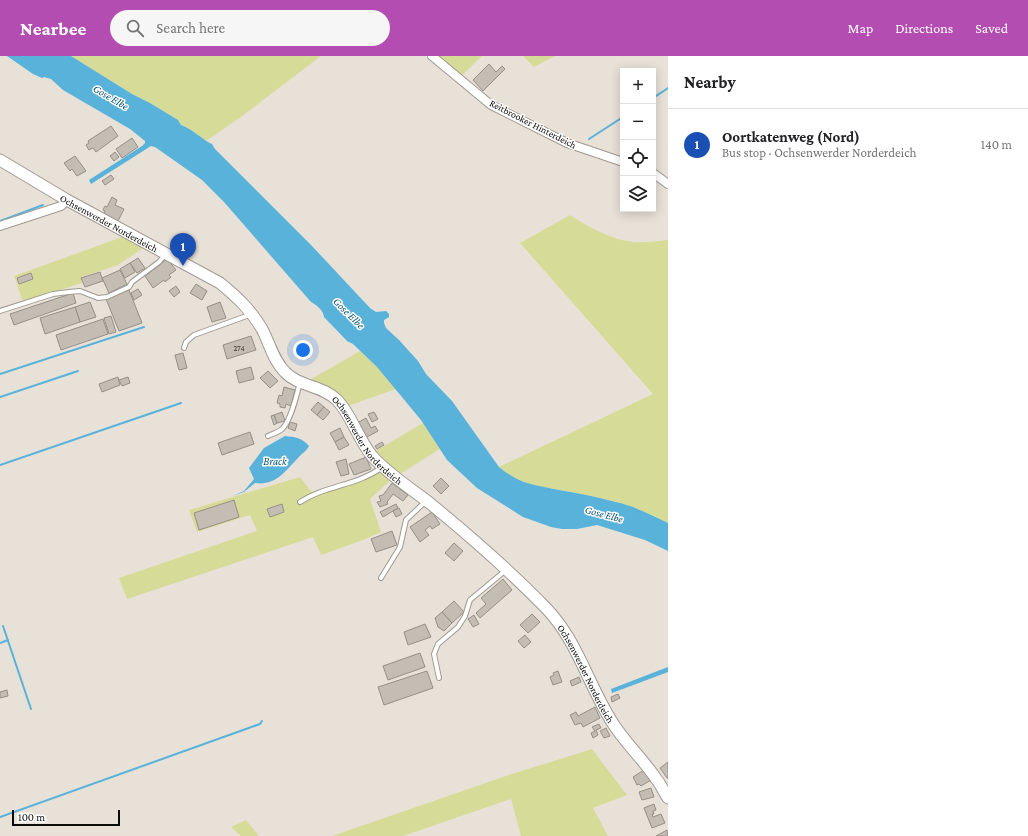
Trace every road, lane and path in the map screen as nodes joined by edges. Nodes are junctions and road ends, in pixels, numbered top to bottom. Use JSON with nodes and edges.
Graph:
{"nodes":[{"id":1,"x":432,"y":56,"type":"edge"},
{"id":2,"x":0,"y":160,"type":"edge"},
{"id":3,"x":620,"y":161,"type":"edge"},
{"id":4,"x":656,"y":175,"type":"edge"},
{"id":5,"x":668,"y":184,"type":"edge"},
{"id":6,"x":67,"y":200,"type":"junction"},
{"id":7,"x":0,"y":226,"type":"edge"},
{"id":8,"x":166,"y":253,"type":"junction"},
{"id":9,"x":0,"y":311,"type":"edge"},
{"id":10,"x":252,"y":314,"type":"junction"},
{"id":11,"x":184,"y":348,"type":"dead end"},
{"id":12,"x":300,"y":382,"type":"junction"},
{"id":13,"x":268,"y":436,"type":"dead end"},
{"id":14,"x":383,"y":466,"type":"junction"},
{"id":15,"x":427,"y":501,"type":"junction"},
{"id":16,"x":300,"y":502,"type":"dead end"},
{"id":17,"x":506,"y":570,"type":"junction"},
{"id":18,"x":381,"y":578,"type":"dead end"},
{"id":19,"x":439,"y":678,"type":"dead end"},
{"id":20,"x":668,"y":798,"type":"edge"}],
"edges":[{"from":1,"to":3,"type":"street","name":"Reitbrooker Hinterdeich"},
{"from":2,"to":6,"type":"street","name":"Ochsenwerder Norderdeich"},
{"from":4,"to":5,"type":"street"},
{"from":6,"to":7,"type":"street"},
{"from":6,"to":8,"type":"street","name":"Ochsenwerder Norderdeich"},
{"from":8,"to":9,"type":"lane"},
{"from":8,"to":10,"type":"street","name":"Ochsenwerder Norderdeich"},
{"from":10,"to":11,"type":"lane"},
{"from":10,"to":12,"type":"street","name":"Ochsenwerder Norderdeich"},
{"from":12,"to":13,"type":"lane"},
{"from":12,"to":14,"type":"street","name":"Ochsenwerder Norderdeich"},
{"from":14,"to":15,"type":"street","name":"Ochsenwerder Norderdeich"},
{"from":14,"to":16,"type":"lane"},
{"from":15,"to":17,"type":"street","name":"Ochsenwerder Norderdeich"},
{"from":15,"to":18,"type":"lane"},
{"from":17,"to":19,"type":"lane"},
{"from":17,"to":20,"type":"street","name":"Ochsenwerder Norderdeich"}]}
